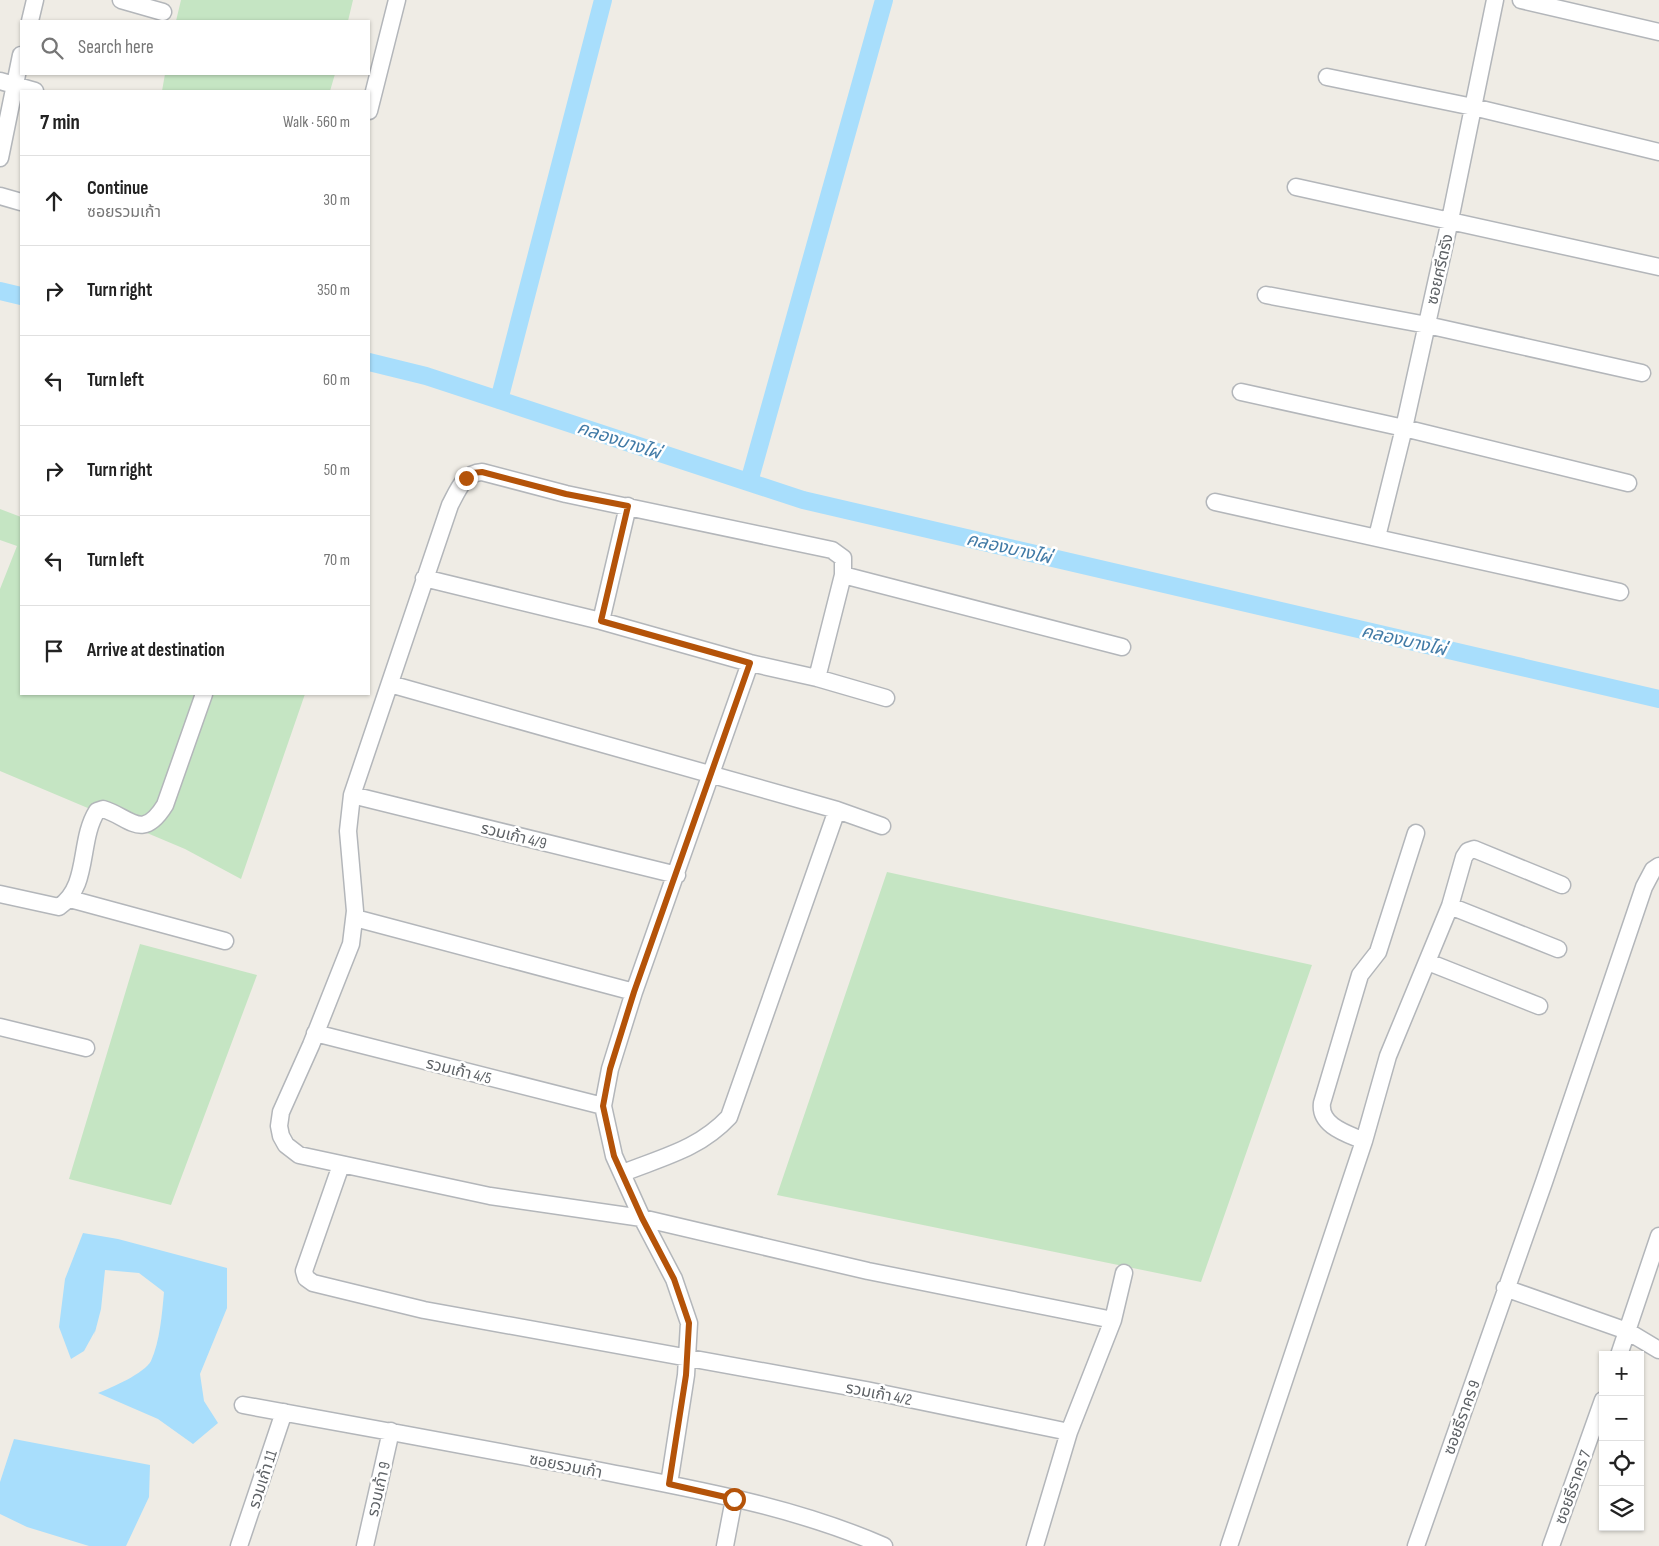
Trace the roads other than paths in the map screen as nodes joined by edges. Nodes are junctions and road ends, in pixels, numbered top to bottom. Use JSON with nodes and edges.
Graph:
{"nodes":[{"id":1,"x":35,"y":0,"type":"edge"},
{"id":2,"x":120,"y":0,"type":"edge"},
{"id":3,"x":397,"y":0,"type":"edge"},
{"id":4,"x":1495,"y":0,"type":"edge"},
{"id":5,"x":1521,"y":0,"type":"edge"},
{"id":6,"x":163,"y":12,"type":"dead end"},
{"id":7,"x":30,"y":20,"type":"edge"},
{"id":8,"x":1659,"y":32,"type":"edge"},
{"id":9,"x":20,"y":57,"type":"edge"},
{"id":10,"x":1327,"y":77,"type":"dead end"},
{"id":11,"x":7,"y":83,"type":"edge"},
{"id":12,"x":32,"y":90,"type":"edge"},
{"id":13,"x":370,"y":107,"type":"edge"},
{"id":14,"x":1473,"y":107,"type":"junction"},
{"id":15,"x":1659,"y":152,"type":"edge"},
{"id":16,"x":0,"y":158,"type":"edge"},
{"id":17,"x":1296,"y":187,"type":"dead end"},
{"id":18,"x":0,"y":196,"type":"edge"},
{"id":19,"x":20,"y":202,"type":"edge"},
{"id":20,"x":1450,"y":220,"type":"junction"},
{"id":21,"x":1659,"y":267,"type":"edge"},
{"id":22,"x":1266,"y":295,"type":"dead end"},
{"id":23,"x":1427,"y":326,"type":"junction"},
{"id":24,"x":1642,"y":373,"type":"dead end"},
{"id":25,"x":1240,"y":392,"type":"dead end"},
{"id":26,"x":1404,"y":428,"type":"junction"},
{"id":27,"x":1628,"y":483,"type":"dead end"},
{"id":28,"x":1215,"y":502,"type":"dead end"},
{"id":29,"x":628,"y":506,"type":"junction"},
{"id":30,"x":1377,"y":537,"type":"junction"},
{"id":31,"x":843,"y":575,"type":"junction"},
{"id":32,"x":424,"y":578,"type":"junction"},
{"id":33,"x":1620,"y":592,"type":"dead end"},
{"id":34,"x":601,"y":621,"type":"junction"},
{"id":35,"x":1122,"y":647,"type":"dead end"},
{"id":36,"x":750,"y":663,"type":"junction"},
{"id":37,"x":817,"y":678,"type":"junction"},
{"id":38,"x":390,"y":684,"type":"junction"},
{"id":39,"x":204,"y":695,"type":"edge"},
{"id":40,"x":886,"y":698,"type":"dead end"},
{"id":41,"x":712,"y":774,"type":"junction"},
{"id":42,"x":352,"y":795,"type":"junction"},
{"id":43,"x":837,"y":810,"type":"junction"},
{"id":44,"x":882,"y":826,"type":"dead end"},
{"id":45,"x":1416,"y":833,"type":"dead end"},
{"id":46,"x":1659,"y":866,"type":"edge"},
{"id":47,"x":677,"y":875,"type":"junction"},
{"id":48,"x":1562,"y":885,"type":"dead end"},
{"id":49,"x":0,"y":894,"type":"edge"},
{"id":50,"x":70,"y":899,"type":"junction"},
{"id":51,"x":1450,"y":906,"type":"junction"},
{"id":52,"x":355,"y":918,"type":"junction"},
{"id":53,"x":225,"y":941,"type":"dead end"},
{"id":54,"x":1558,"y":949,"type":"dead end"},
{"id":55,"x":1428,"y":962,"type":"junction"},
{"id":56,"x":634,"y":992,"type":"junction"},
{"id":57,"x":1539,"y":1006,"type":"dead end"},
{"id":58,"x":0,"y":1027,"type":"edge"},
{"id":59,"x":315,"y":1033,"type":"junction"},
{"id":60,"x":86,"y":1048,"type":"dead end"},
{"id":61,"x":603,"y":1106,"type":"junction"},
{"id":62,"x":1364,"y":1141,"type":"junction"},
{"id":63,"x":341,"y":1166,"type":"junction"},
{"id":64,"x":623,"y":1173,"type":"junction"},
{"id":65,"x":642,"y":1218,"type":"junction"},
{"id":66,"x":1659,"y":1236,"type":"edge"},
{"id":67,"x":1124,"y":1273,"type":"dead end"},
{"id":68,"x":1505,"y":1288,"type":"junction"},
{"id":69,"x":1113,"y":1320,"type":"junction"},
{"id":70,"x":1627,"y":1331,"type":"junction"},
{"id":71,"x":1659,"y":1350,"type":"edge"},
{"id":72,"x":1620,"y":1351,"type":"edge"},
{"id":73,"x":688,"y":1358,"type":"junction"},
{"id":74,"x":243,"y":1405,"type":"dead end"},
{"id":75,"x":1599,"y":1411,"type":"edge"},
{"id":76,"x":284,"y":1412,"type":"junction"},
{"id":77,"x":391,"y":1431,"type":"junction"},
{"id":78,"x":1069,"y":1432,"type":"junction"},
{"id":79,"x":669,"y":1484,"type":"junction"},
{"id":80,"x":734,"y":1499,"type":"junction"},
{"id":81,"x":855,"y":1539,"type":"edge"},
{"id":82,"x":239,"y":1546,"type":"edge"},
{"id":83,"x":364,"y":1546,"type":"edge"},
{"id":84,"x":725,"y":1546,"type":"edge"},
{"id":85,"x":884,"y":1546,"type":"edge"},
{"id":86,"x":1035,"y":1546,"type":"edge"},
{"id":87,"x":1229,"y":1546,"type":"edge"},
{"id":88,"x":1416,"y":1546,"type":"edge"},
{"id":89,"x":1551,"y":1546,"type":"edge"}],
"edges":[{"from":1,"to":7,"type":"street"},
{"from":2,"to":6,"type":"street"},
{"from":3,"to":13,"type":"street"},
{"from":4,"to":14,"type":"street","name":"ซอยศรีตรัง"},
{"from":5,"to":8,"type":"street"},
{"from":9,"to":11,"type":"street"},
{"from":10,"to":14,"type":"street"},
{"from":11,"to":12,"type":"street"},
{"from":11,"to":16,"type":"street"},
{"from":14,"to":15,"type":"street"},
{"from":14,"to":20,"type":"street","name":"ซอยศรีตรัง"},
{"from":17,"to":20,"type":"street"},
{"from":18,"to":19,"type":"street"},
{"from":20,"to":21,"type":"street"},
{"from":20,"to":23,"type":"street","name":"ซอยศรีตรัง"},
{"from":22,"to":23,"type":"street"},
{"from":23,"to":24,"type":"street"},
{"from":23,"to":26,"type":"street","name":"ซอยศรีตรัง"},
{"from":25,"to":26,"type":"street"},
{"from":26,"to":27,"type":"street"},
{"from":26,"to":30,"type":"street","name":"ซอยศรีตรัง"},
{"from":28,"to":30,"type":"street"},
{"from":29,"to":31,"type":"street"},
{"from":29,"to":32,"type":"street"},
{"from":29,"to":34,"type":"street"},
{"from":30,"to":33,"type":"street"},
{"from":31,"to":35,"type":"street"},
{"from":31,"to":37,"type":"street"},
{"from":32,"to":34,"type":"street"},
{"from":32,"to":38,"type":"street"},
{"from":34,"to":36,"type":"street"},
{"from":36,"to":37,"type":"street"},
{"from":36,"to":41,"type":"street"},
{"from":37,"to":40,"type":"street"},
{"from":38,"to":41,"type":"street"},
{"from":38,"to":42,"type":"street"},
{"from":39,"to":50,"type":"street"},
{"from":41,"to":43,"type":"street"},
{"from":41,"to":47,"type":"street"},
{"from":42,"to":47,"type":"street","name":"รวมเก้า 4/9"},
{"from":42,"to":52,"type":"street"},
{"from":43,"to":44,"type":"street"},
{"from":43,"to":64,"type":"street"},
{"from":45,"to":62,"type":"street"},
{"from":46,"to":68,"type":"street","name":"ซอยธีราคร 9"},
{"from":47,"to":56,"type":"street"},
{"from":48,"to":51,"type":"street"},
{"from":49,"to":50,"type":"street"},
{"from":50,"to":53,"type":"street"},
{"from":51,"to":54,"type":"street"},
{"from":51,"to":55,"type":"street"},
{"from":52,"to":56,"type":"street"},
{"from":52,"to":59,"type":"street"},
{"from":55,"to":57,"type":"street"},
{"from":55,"to":62,"type":"street"},
{"from":56,"to":61,"type":"street"},
{"from":58,"to":60,"type":"street"},
{"from":59,"to":61,"type":"street","name":"รวมเก้า 4/5"},
{"from":59,"to":63,"type":"street"},
{"from":61,"to":64,"type":"street"},
{"from":62,"to":87,"type":"street"},
{"from":63,"to":65,"type":"street"},
{"from":63,"to":73,"type":"street","name":"รวมเก้า 4/2"},
{"from":64,"to":65,"type":"street"},
{"from":65,"to":69,"type":"street"},
{"from":65,"to":73,"type":"street"},
{"from":66,"to":70,"type":"street"},
{"from":67,"to":69,"type":"street"},
{"from":68,"to":70,"type":"street"},
{"from":68,"to":88,"type":"street","name":"ซอยธีราคร 9"},
{"from":69,"to":78,"type":"street"},
{"from":70,"to":71,"type":"street"},
{"from":70,"to":72,"type":"street"},
{"from":73,"to":78,"type":"street","name":"รวมเก้า 4/2"},
{"from":73,"to":79,"type":"street"},
{"from":74,"to":76,"type":"street","name":"ซอยรวมเก้า"},
{"from":75,"to":89,"type":"street","name":"ซอยธีราคร 7"},
{"from":76,"to":77,"type":"street","name":"ซอยรวมเก้า"},
{"from":76,"to":82,"type":"street","name":"รวมเก้า 11"},
{"from":77,"to":79,"type":"street","name":"ซอยรวมเก้า"},
{"from":77,"to":83,"type":"street","name":"รวมเก้า 9"},
{"from":78,"to":86,"type":"street"},
{"from":79,"to":80,"type":"street","name":"ซอยรวมเก้า"},
{"from":80,"to":81,"type":"street","name":"ซอยรวมเก้า"},
{"from":80,"to":84,"type":"street"},
{"from":81,"to":85,"type":"street","name":"ซอยรวมเก้า"}]}
